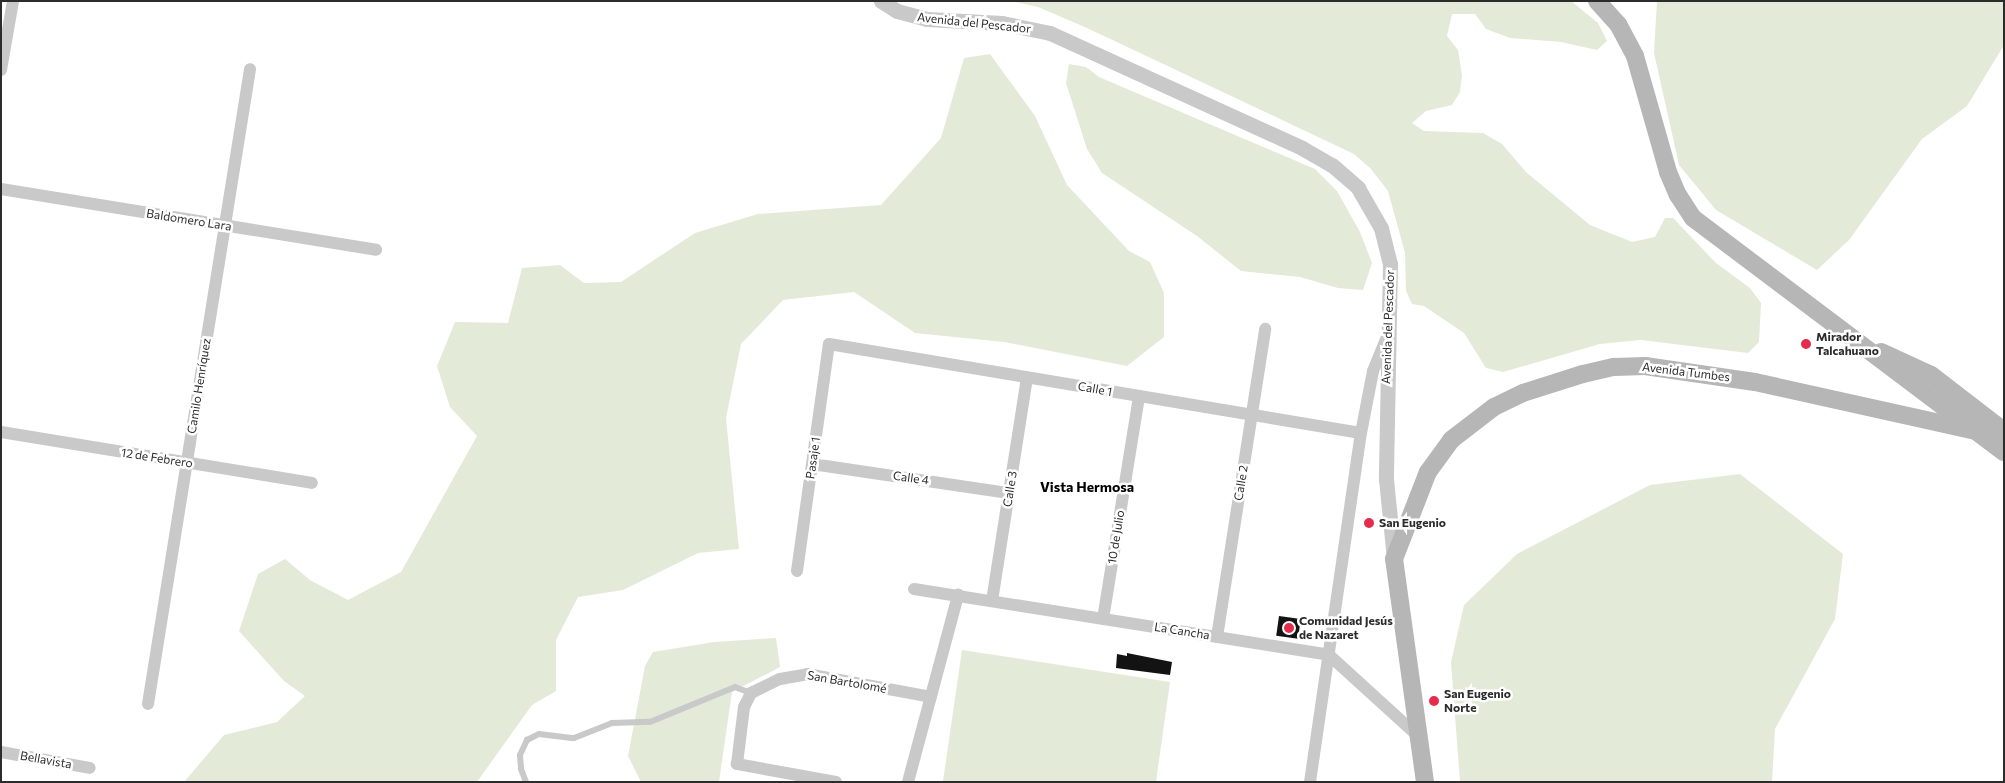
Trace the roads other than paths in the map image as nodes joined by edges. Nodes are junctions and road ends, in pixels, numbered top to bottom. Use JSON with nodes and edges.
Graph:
{"nodes":[{"id":1,"x":13,"y":1,"type":"edge"},
{"id":2,"x":881,"y":1,"type":"edge"},
{"id":3,"x":1596,"y":1,"type":"edge"},
{"id":4,"x":250,"y":69,"type":"dead end"},
{"id":5,"x":1,"y":70,"type":"edge"},
{"id":6,"x":1,"y":189,"type":"edge"},
{"id":7,"x":225,"y":226,"type":"junction"},
{"id":8,"x":376,"y":250,"type":"dead end"},
{"id":9,"x":1265,"y":329,"type":"dead end"},
{"id":10,"x":1390,"y":330,"type":"junction"},
{"id":11,"x":829,"y":344,"type":"joint"},
{"id":12,"x":1866,"y":347,"type":"junction"},
{"id":13,"x":1027,"y":378,"type":"junction"},
{"id":14,"x":1139,"y":396,"type":"junction"},
{"id":15,"x":1251,"y":416,"type":"junction"},
{"id":16,"x":1976,"y":431,"type":"junction"},
{"id":17,"x":2004,"y":431,"type":"edge"},
{"id":18,"x":1,"y":432,"type":"edge"},
{"id":19,"x":1361,"y":433,"type":"junction"},
{"id":20,"x":2004,"y":437,"type":"edge"},
{"id":21,"x":2004,"y":452,"type":"edge"},
{"id":22,"x":186,"y":463,"type":"junction"},
{"id":23,"x":812,"y":464,"type":"junction"},
{"id":24,"x":312,"y":483,"type":"dead end"},
{"id":25,"x":1009,"y":493,"type":"junction"},
{"id":26,"x":1394,"y":559,"type":"junction"},
{"id":27,"x":797,"y":571,"type":"dead end"},
{"id":28,"x":914,"y":589,"type":"dead end"},
{"id":29,"x":958,"y":596,"type":"junction"},
{"id":30,"x":992,"y":601,"type":"junction"},
{"id":31,"x":1103,"y":619,"type":"junction"},
{"id":32,"x":1217,"y":637,"type":"junction"},
{"id":33,"x":1329,"y":655,"type":"junction"},
{"id":34,"x":751,"y":693,"type":"junction"},
{"id":35,"x":931,"y":697,"type":"junction"},
{"id":36,"x":148,"y":704,"type":"dead end"},
{"id":37,"x":1419,"y":737,"type":"junction"},
{"id":38,"x":1,"y":752,"type":"edge"},
{"id":39,"x":90,"y":768,"type":"dead end"},
{"id":40,"x":526,"y":782,"type":"edge"},
{"id":41,"x":836,"y":782,"type":"edge"},
{"id":42,"x":908,"y":782,"type":"edge"},
{"id":43,"x":1310,"y":782,"type":"edge"},
{"id":44,"x":1425,"y":782,"type":"edge"}],
"edges":[{"from":1,"to":5,"type":"street"},
{"from":2,"to":10,"type":"street","name":"Avenida del Pescador"},
{"from":3,"to":12,"type":"main road","name":"Avenida Tumbes"},
{"from":4,"to":7,"type":"street","name":"Camilo Henríquez"},
{"from":6,"to":7,"type":"street","name":"Baldomero Lara"},
{"from":7,"to":8,"type":"street","name":"Baldomero Lara"},
{"from":7,"to":22,"type":"street","name":"Camilo Henríquez"},
{"from":9,"to":15,"type":"street","name":"Calle 2"},
{"from":10,"to":19,"type":"street"},
{"from":10,"to":26,"type":"street","name":"Avenida del Pescador"},
{"from":11,"to":13,"type":"street","name":"Calle 1"},
{"from":11,"to":23,"type":"street","name":"Pasaje 1"},
{"from":12,"to":16,"type":"main road","name":"Avenida Tumbes"},
{"from":12,"to":17,"type":"main road","name":"Avenida Tumbes"},
{"from":13,"to":14,"type":"street","name":"Calle 1"},
{"from":13,"to":25,"type":"street","name":"Calle 3"},
{"from":14,"to":15,"type":"street","name":"Calle 1"},
{"from":14,"to":31,"type":"street","name":"10 de Julio"},
{"from":15,"to":19,"type":"street","name":"Calle 1"},
{"from":15,"to":32,"type":"street","name":"Calle 2"},
{"from":16,"to":20,"type":"main road","name":"Avenida Tumbes"},
{"from":16,"to":21,"type":"main road","name":"Avenida Tumbes"},
{"from":16,"to":26,"type":"main road","name":"Avenida Tumbes"},
{"from":18,"to":22,"type":"street","name":"12 de Febrero"},
{"from":19,"to":33,"type":"street"},
{"from":22,"to":24,"type":"street","name":"12 de Febrero"},
{"from":22,"to":36,"type":"street","name":"Camilo Henríquez"},
{"from":23,"to":25,"type":"street","name":"Calle 4"},
{"from":23,"to":27,"type":"street","name":"Pasaje 1"},
{"from":25,"to":30,"type":"street","name":"Calle 3"},
{"from":26,"to":37,"type":"main road","name":"Avenida del Pescador"},
{"from":28,"to":29,"type":"street","name":"La Cancha"},
{"from":29,"to":30,"type":"street","name":"La Cancha"},
{"from":29,"to":35,"type":"street"},
{"from":30,"to":31,"type":"street","name":"La Cancha"},
{"from":31,"to":32,"type":"street","name":"La Cancha"},
{"from":32,"to":33,"type":"street","name":"La Cancha"},
{"from":33,"to":37,"type":"street"},
{"from":33,"to":43,"type":"street"},
{"from":34,"to":35,"type":"street","name":"San Bartolomé"},
{"from":34,"to":40,"type":"lane"},
{"from":34,"to":41,"type":"street"},
{"from":35,"to":42,"type":"street"},
{"from":37,"to":44,"type":"main road","name":"Avenida del Pescador"},
{"from":38,"to":39,"type":"street","name":"Bellavista"}]}
